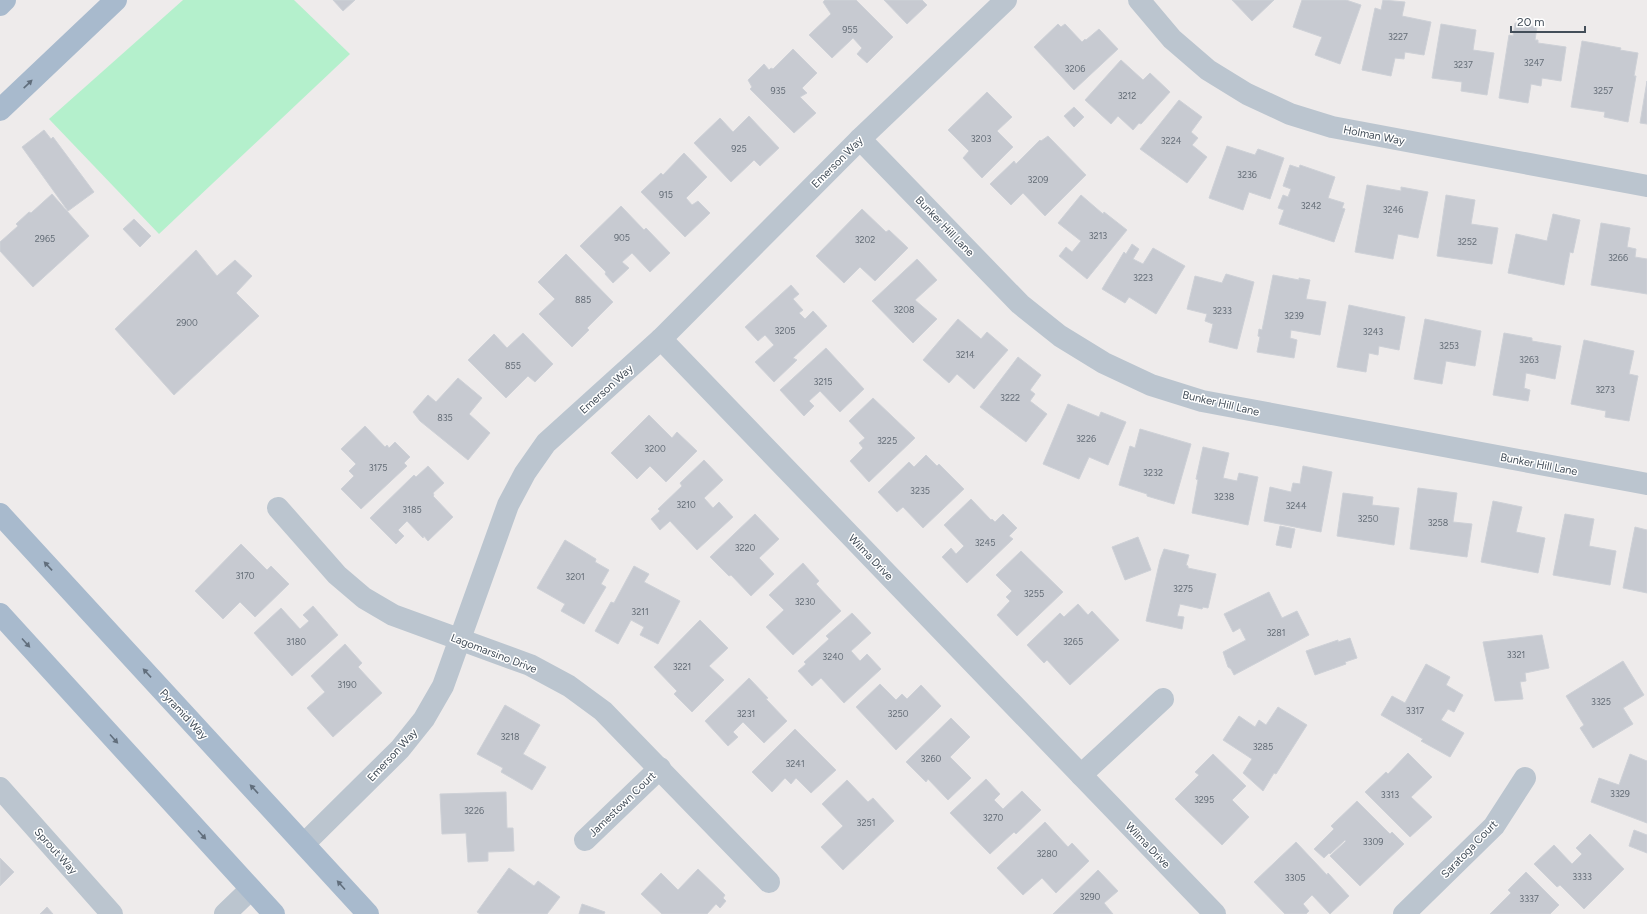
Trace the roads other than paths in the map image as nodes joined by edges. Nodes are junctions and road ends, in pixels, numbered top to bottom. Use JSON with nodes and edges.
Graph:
{"nodes":[{"id":1,"x":5,"y":0,"type":"edge"},
{"id":2,"x":116,"y":0,"type":"edge"},
{"id":3,"x":1006,"y":0,"type":"edge"},
{"id":4,"x":1139,"y":0,"type":"edge"},
{"id":5,"x":0,"y":5,"type":"edge"},
{"id":6,"x":0,"y":110,"type":"edge"},
{"id":7,"x":860,"y":139,"type":"junction"},
{"id":8,"x":1647,"y":186,"type":"edge"},
{"id":9,"x":661,"y":339,"type":"junction"},
{"id":10,"x":1647,"y":484,"type":"edge"},
{"id":11,"x":278,"y":508,"type":"dead end"},
{"id":12,"x":0,"y":514,"type":"edge"},
{"id":13,"x":0,"y":614,"type":"edge"},
{"id":14,"x":460,"y":640,"type":"junction"},
{"id":15,"x":1163,"y":699,"type":"dead end"},
{"id":16,"x":660,"y":768,"type":"junction"},
{"id":17,"x":1082,"y":775,"type":"junction"},
{"id":18,"x":1525,"y":778,"type":"dead end"},
{"id":19,"x":0,"y":788,"type":"edge"},
{"id":20,"x":585,"y":840,"type":"dead end"},
{"id":21,"x":304,"y":844,"type":"junction"},
{"id":22,"x":769,"y":882,"type":"dead end"},
{"id":23,"x":251,"y":889,"type":"junction"},
{"id":24,"x":112,"y":914,"type":"edge"},
{"id":25,"x":225,"y":914,"type":"edge"},
{"id":26,"x":274,"y":914,"type":"edge"},
{"id":27,"x":368,"y":914,"type":"edge"},
{"id":28,"x":1215,"y":914,"type":"edge"},
{"id":29,"x":1404,"y":914,"type":"edge"}],
"edges":[{"from":1,"to":5,"type":"main road"},
{"from":6,"to":2,"type":"main road","one_way":true},
{"from":3,"to":7,"type":"street","name":"Emerson Way"},
{"from":4,"to":8,"type":"street","name":"Holman Way"},
{"from":7,"to":9,"type":"street","name":"Emerson Way"},
{"from":7,"to":10,"type":"street","name":"Bunker Hill Lane"},
{"from":9,"to":14,"type":"street","name":"Emerson Way"},
{"from":9,"to":17,"type":"street","name":"Wilma Drive"},
{"from":11,"to":14,"type":"street","name":"Lagomarsino Drive"},
{"from":21,"to":12,"type":"main road","name":"Pyramid Way","one_way":true},
{"from":13,"to":23,"type":"main road","one_way":true},
{"from":14,"to":16,"type":"street","name":"Lagomarsino Drive"},
{"from":14,"to":21,"type":"street","name":"Emerson Way"},
{"from":15,"to":17,"type":"street"},
{"from":16,"to":20,"type":"street","name":"Jamestown Court"},
{"from":16,"to":22,"type":"street","name":"Lagomarsino Drive"},
{"from":17,"to":28,"type":"street","name":"Wilma Drive"},
{"from":18,"to":29,"type":"street","name":"Saratoga Court"},
{"from":19,"to":24,"type":"street","name":"Sprout Way"},
{"from":27,"to":21,"type":"main road","name":"Pyramid Way","one_way":true},
{"from":23,"to":25,"type":"street"},
{"from":23,"to":26,"type":"main road"}]}
